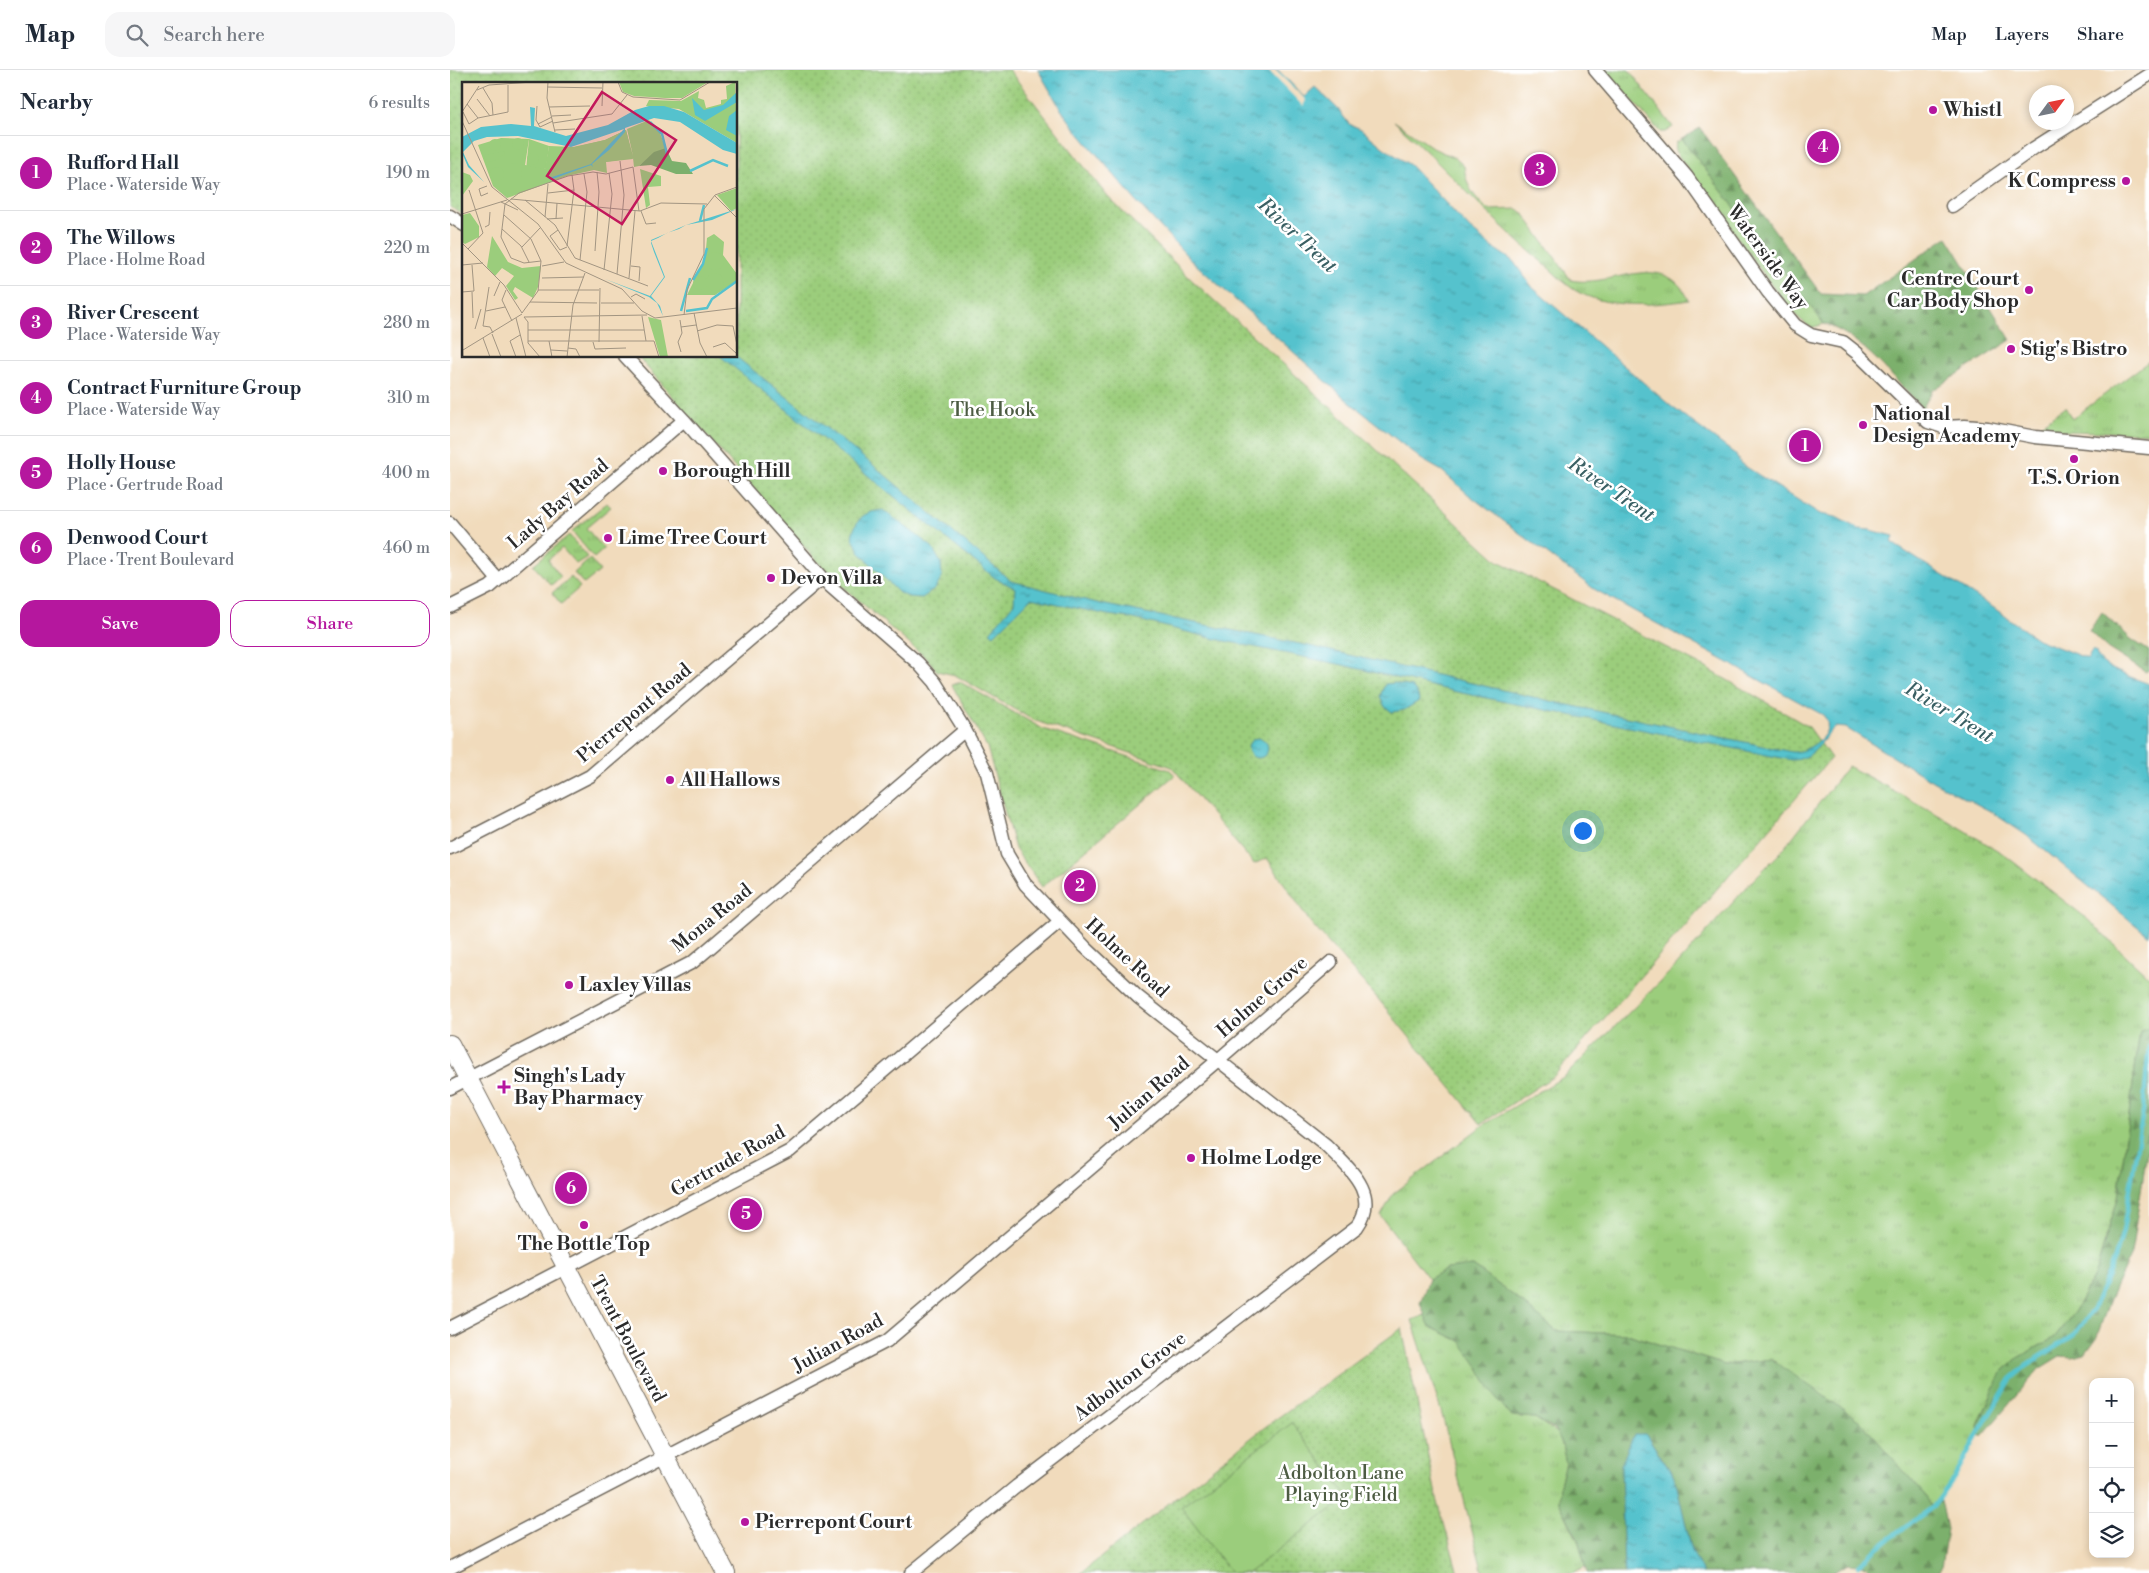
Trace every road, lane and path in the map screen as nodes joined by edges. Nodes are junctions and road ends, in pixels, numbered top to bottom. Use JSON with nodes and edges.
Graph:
{"nodes":[{"id":1,"x":1595,"y":70,"type":"edge"},
{"id":2,"x":2149,"y":75,"type":"edge"},
{"id":3,"x":1952,"y":206,"type":"dead end"},
{"id":4,"x":450,"y":216,"type":"edge"},
{"id":5,"x":462,"y":224,"type":"edge"},
{"id":6,"x":627,"y":358,"type":"edge"},
{"id":7,"x":684,"y":420,"type":"junction"},
{"id":8,"x":2149,"y":448,"type":"edge"},
{"id":9,"x":450,"y":523,"type":"edge"},
{"id":10,"x":822,"y":578,"type":"junction"},
{"id":11,"x":498,"y":580,"type":"junction"},
{"id":12,"x":450,"y":607,"type":"edge"},
{"id":13,"x":965,"y":730,"type":"junction"},
{"id":14,"x":450,"y":848,"type":"edge"},
{"id":15,"x":1060,"y":921,"type":"junction"},
{"id":16,"x":1331,"y":962,"type":"dead end"},
{"id":17,"x":450,"y":1044,"type":"edge"},
{"id":18,"x":1218,"y":1060,"type":"junction"},
{"id":19,"x":468,"y":1079,"type":"junction"},
{"id":20,"x":450,"y":1088,"type":"edge"},
{"id":21,"x":1366,"y":1207,"type":"joint"},
{"id":22,"x":566,"y":1267,"type":"junction"},
{"id":23,"x":450,"y":1328,"type":"edge"},
{"id":24,"x":665,"y":1456,"type":"junction"},
{"id":25,"x":450,"y":1568,"type":"edge"},
{"id":26,"x":726,"y":1573,"type":"edge"},
{"id":27,"x":910,"y":1573,"type":"edge"}],
"edges":[{"from":1,"to":8,"type":"street","name":"Waterside Way"},
{"from":2,"to":3,"type":"street"},
{"from":4,"to":5,"type":"street"},
{"from":6,"to":7,"type":"street","name":"Holme Road"},
{"from":7,"to":10,"type":"street","name":"Holme Road"},
{"from":7,"to":11,"type":"street","name":"Lady Bay Road"},
{"from":9,"to":11,"type":"street"},
{"from":10,"to":13,"type":"street","name":"Holme Road"},
{"from":10,"to":14,"type":"street","name":"Pierrepont Road"},
{"from":11,"to":12,"type":"street","name":"Lady Bay Road"},
{"from":13,"to":15,"type":"street","name":"Holme Road"},
{"from":13,"to":19,"type":"street","name":"Mona Road"},
{"from":15,"to":18,"type":"street","name":"Holme Road"},
{"from":15,"to":22,"type":"street","name":"Gertrude Road"},
{"from":16,"to":18,"type":"street","name":"Holme Grove"},
{"from":17,"to":19,"type":"street","name":"Trent Boulevard"},
{"from":18,"to":21,"type":"street","name":"Holme Road"},
{"from":18,"to":24,"type":"street","name":"Julian Road"},
{"from":19,"to":20,"type":"street","name":"Mona Road"},
{"from":19,"to":22,"type":"street","name":"Trent Boulevard"},
{"from":21,"to":27,"type":"street","name":"Adbolton Grove"},
{"from":22,"to":23,"type":"street","name":"Gertrude Road"},
{"from":22,"to":24,"type":"street","name":"Trent Boulevard"},
{"from":24,"to":25,"type":"street","name":"Julian Road"},
{"from":24,"to":26,"type":"street","name":"Trent Boulevard"}]}
